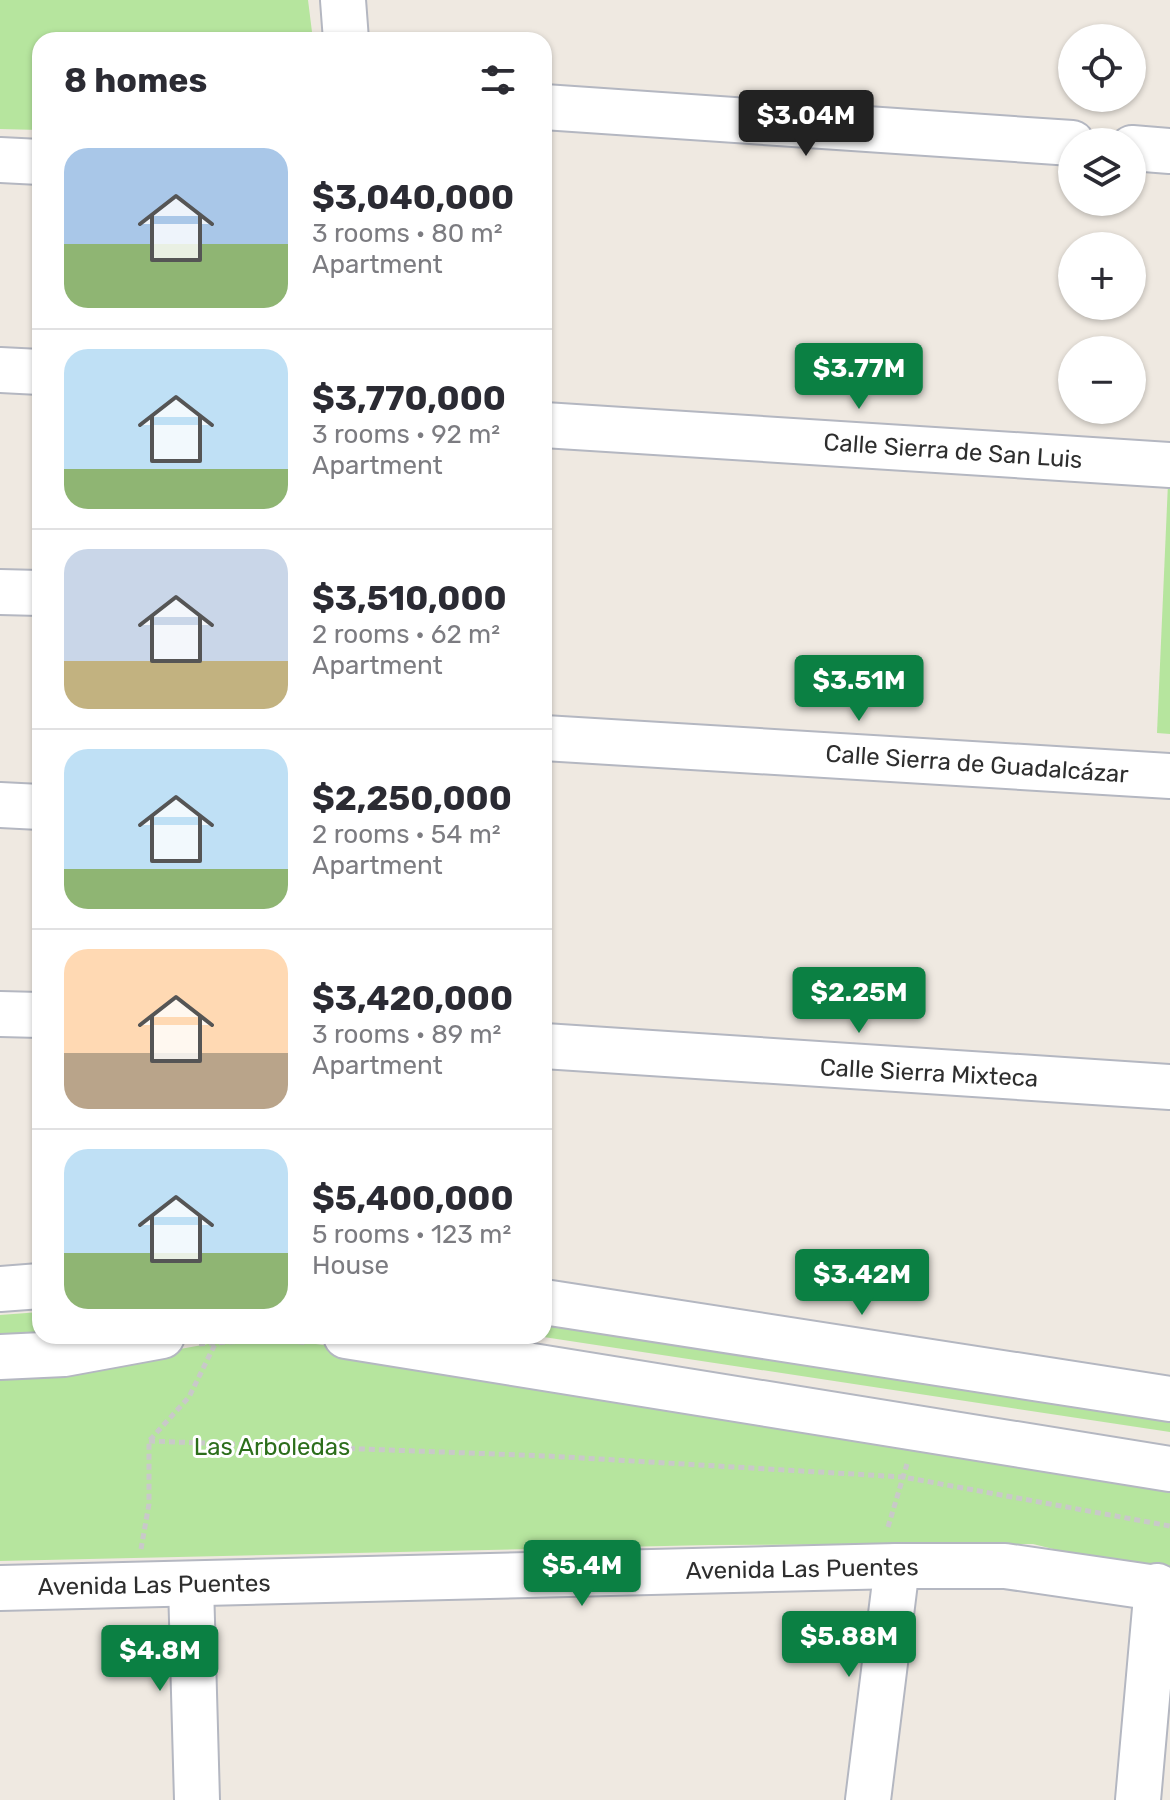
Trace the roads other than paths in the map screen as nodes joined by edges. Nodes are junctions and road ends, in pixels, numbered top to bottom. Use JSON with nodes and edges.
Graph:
{"nodes":[{"id":1,"x":343,"y":0,"type":"edge"},
{"id":2,"x":345,"y":32,"type":"edge"},
{"id":3,"x":552,"y":108,"type":"edge"},
{"id":4,"x":1058,"y":142,"type":"edge"},
{"id":5,"x":1146,"y":149,"type":"edge"},
{"id":6,"x":1170,"y":151,"type":"edge"},
{"id":7,"x":0,"y":160,"type":"edge"},
{"id":8,"x":32,"y":162,"type":"edge"},
{"id":9,"x":0,"y":370,"type":"edge"},
{"id":10,"x":32,"y":372,"type":"edge"},
{"id":11,"x":552,"y":426,"type":"edge"},
{"id":12,"x":1170,"y":465,"type":"edge"},
{"id":13,"x":0,"y":592,"type":"edge"},
{"id":14,"x":32,"y":593,"type":"edge"},
{"id":15,"x":552,"y":738,"type":"edge"},
{"id":16,"x":1170,"y":776,"type":"edge"},
{"id":17,"x":0,"y":805,"type":"edge"},
{"id":18,"x":32,"y":807,"type":"edge"},
{"id":19,"x":0,"y":1014,"type":"edge"},
{"id":20,"x":32,"y":1015,"type":"edge"},
{"id":21,"x":552,"y":1047,"type":"edge"},
{"id":22,"x":1170,"y":1087,"type":"edge"},
{"id":23,"x":32,"y":1287,"type":"edge"},
{"id":24,"x":0,"y":1289,"type":"edge"},
{"id":25,"x":552,"y":1303,"type":"edge"},
{"id":26,"x":118,"y":1344,"type":"edge"},
{"id":27,"x":396,"y":1344,"type":"edge"},
{"id":28,"x":0,"y":1357,"type":"edge"},
{"id":29,"x":1170,"y":1399,"type":"edge"},
{"id":30,"x":1170,"y":1469,"type":"edge"},
{"id":31,"x":890,"y":1566,"type":"junction"},
{"id":32,"x":191,"y":1585,"type":"junction"},
{"id":33,"x":0,"y":1588,"type":"edge"},
{"id":34,"x":1164,"y":1588,"type":"edge"},
{"id":35,"x":197,"y":1800,"type":"edge"},
{"id":36,"x":868,"y":1800,"type":"edge"},
{"id":37,"x":1138,"y":1800,"type":"edge"}],
"edges":[{"from":1,"to":2,"type":"street"},
{"from":3,"to":4,"type":"street"},
{"from":5,"to":6,"type":"street"},
{"from":7,"to":8,"type":"street"},
{"from":9,"to":10,"type":"street"},
{"from":11,"to":12,"type":"street","name":"Calle Sierra de San Luis"},
{"from":13,"to":14,"type":"street"},
{"from":15,"to":16,"type":"street","name":"Calle Sierra de Guadalcázar"},
{"from":17,"to":18,"type":"street"},
{"from":19,"to":20,"type":"street"},
{"from":21,"to":22,"type":"street","name":"Calle Sierra Mixteca"},
{"from":23,"to":24,"type":"street"},
{"from":25,"to":29,"type":"street"},
{"from":26,"to":28,"type":"street"},
{"from":27,"to":30,"type":"street"},
{"from":31,"to":32,"type":"street","name":"Avenida Las Puentes"},
{"from":31,"to":34,"type":"street","name":"Avenida Las Puentes"},
{"from":31,"to":36,"type":"street"},
{"from":32,"to":33,"type":"street","name":"Avenida Las Puentes"},
{"from":32,"to":35,"type":"street"},
{"from":34,"to":37,"type":"street"}]}
